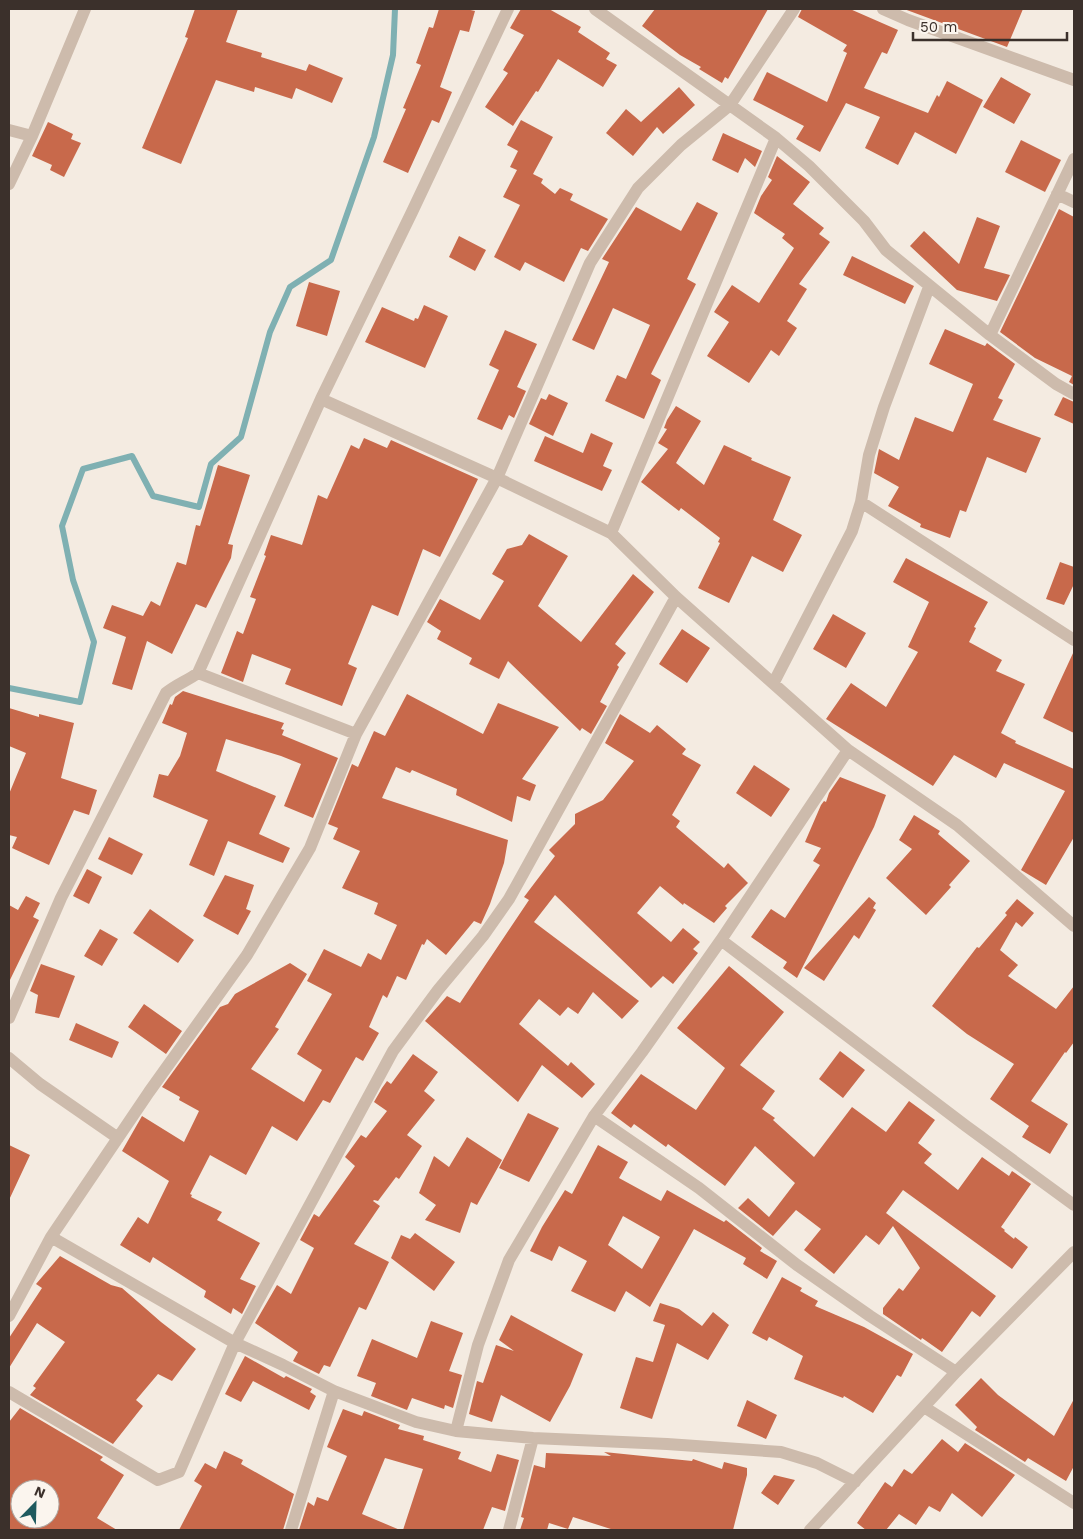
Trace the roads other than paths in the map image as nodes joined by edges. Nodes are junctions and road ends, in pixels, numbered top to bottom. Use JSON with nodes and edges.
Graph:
{"nodes":[{"id":1,"x":85,"y":9,"type":"edge"},
{"id":2,"x":508,"y":9,"type":"edge"},
{"id":3,"x":595,"y":9,"type":"edge"},
{"id":4,"x":794,"y":9,"type":"edge"},
{"id":5,"x":883,"y":9,"type":"edge"},
{"id":6,"x":1074,"y":80,"type":"edge"},
{"id":7,"x":730,"y":105,"type":"junction"},
{"id":8,"x":9,"y":130,"type":"edge"},
{"id":9,"x":32,"y":136,"type":"junction"},
{"id":10,"x":776,"y":138,"type":"junction"},
{"id":11,"x":1074,"y":159,"type":"edge"},
{"id":12,"x":9,"y":184,"type":"edge"},
{"id":13,"x":1057,"y":194,"type":"junction"},
{"id":14,"x":1074,"y":202,"type":"edge"},
{"id":15,"x":929,"y":287,"type":"junction"},
{"id":16,"x":990,"y":335,"type":"junction"},
{"id":17,"x":1074,"y":394,"type":"edge"},
{"id":18,"x":321,"y":399,"type":"junction"},
{"id":19,"x":497,"y":478,"type":"junction"},
{"id":20,"x":861,"y":502,"type":"junction"},
{"id":21,"x":611,"y":533,"type":"junction"},
{"id":22,"x":676,"y":596,"type":"junction"},
{"id":23,"x":1074,"y":640,"type":"edge"},
{"id":24,"x":198,"y":673,"type":"junction"},
{"id":25,"x":774,"y":682,"type":"junction"},
{"id":26,"x":356,"y":734,"type":"junction"},
{"id":27,"x":848,"y":750,"type":"junction"},
{"id":28,"x":1074,"y":926,"type":"edge"},
{"id":29,"x":721,"y":940,"type":"junction"},
{"id":30,"x":9,"y":1018,"type":"edge"},
{"id":31,"x":9,"y":1058,"type":"edge"},
{"id":32,"x":594,"y":1116,"type":"junction"},
{"id":33,"x":118,"y":1138,"type":"junction"},
{"id":34,"x":1074,"y":1205,"type":"edge"},
{"id":35,"x":51,"y":1237,"type":"junction"},
{"id":36,"x":1074,"y":1252,"type":"edge"},
{"id":37,"x":1070,"y":1266,"type":"edge"},
{"id":38,"x":9,"y":1316,"type":"edge"},
{"id":39,"x":236,"y":1344,"type":"junction"},
{"id":40,"x":956,"y":1372,"type":"junction"},
{"id":41,"x":334,"y":1391,"type":"junction"},
{"id":42,"x":9,"y":1392,"type":"edge"},
{"id":43,"x":924,"y":1407,"type":"junction"},
{"id":44,"x":456,"y":1432,"type":"junction"},
{"id":45,"x":533,"y":1438,"type":"junction"},
{"id":46,"x":854,"y":1482,"type":"junction"},
{"id":47,"x":1074,"y":1503,"type":"edge"},
{"id":48,"x":291,"y":1530,"type":"edge"},
{"id":49,"x":509,"y":1530,"type":"edge"},
{"id":50,"x":810,"y":1530,"type":"edge"}],
"edges":[{"from":1,"to":9,"type":"street"},
{"from":2,"to":18,"type":"street"},
{"from":3,"to":7,"type":"street"},
{"from":4,"to":7,"type":"street"},
{"from":5,"to":6,"type":"street"},
{"from":7,"to":10,"type":"street"},
{"from":7,"to":19,"type":"street"},
{"from":8,"to":9,"type":"street"},
{"from":9,"to":12,"type":"street"},
{"from":10,"to":15,"type":"street"},
{"from":10,"to":21,"type":"street"},
{"from":11,"to":13,"type":"street"},
{"from":13,"to":14,"type":"street"},
{"from":13,"to":16,"type":"street"},
{"from":15,"to":16,"type":"street"},
{"from":15,"to":20,"type":"street"},
{"from":16,"to":17,"type":"street"},
{"from":18,"to":19,"type":"street"},
{"from":18,"to":24,"type":"street"},
{"from":19,"to":21,"type":"street"},
{"from":19,"to":26,"type":"street"},
{"from":20,"to":23,"type":"street"},
{"from":20,"to":25,"type":"street"},
{"from":21,"to":22,"type":"street"},
{"from":22,"to":25,"type":"street"},
{"from":22,"to":39,"type":"street"},
{"from":24,"to":26,"type":"street"},
{"from":24,"to":30,"type":"street"},
{"from":25,"to":27,"type":"street"},
{"from":26,"to":33,"type":"street"},
{"from":27,"to":28,"type":"street"},
{"from":27,"to":29,"type":"street"},
{"from":29,"to":32,"type":"street"},
{"from":29,"to":34,"type":"street"},
{"from":31,"to":33,"type":"street"},
{"from":32,"to":40,"type":"street"},
{"from":32,"to":44,"type":"street"},
{"from":33,"to":35,"type":"street"},
{"from":35,"to":38,"type":"street"},
{"from":35,"to":39,"type":"street"},
{"from":36,"to":37,"type":"street"},
{"from":37,"to":40,"type":"street"},
{"from":39,"to":41,"type":"street"},
{"from":39,"to":42,"type":"street"},
{"from":40,"to":43,"type":"street"},
{"from":41,"to":44,"type":"street"},
{"from":41,"to":48,"type":"street"},
{"from":43,"to":46,"type":"street"},
{"from":43,"to":47,"type":"street"},
{"from":44,"to":45,"type":"street"},
{"from":45,"to":46,"type":"street"},
{"from":45,"to":49,"type":"street"},
{"from":46,"to":50,"type":"street"}]}
